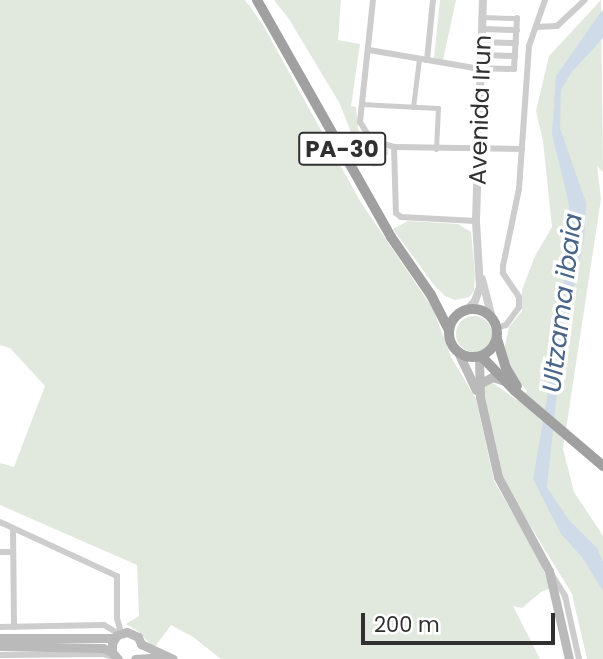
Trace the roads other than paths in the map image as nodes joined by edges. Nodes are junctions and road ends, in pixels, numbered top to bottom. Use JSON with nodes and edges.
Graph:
{"nodes":[{"id":1,"x":257,"y":0,"type":"edge"},
{"id":2,"x":373,"y":0,"type":"edge"},
{"id":3,"x":433,"y":0,"type":"edge"},
{"id":4,"x":483,"y":0,"type":"edge"},
{"id":5,"x":545,"y":0,"type":"edge"},
{"id":6,"x":585,"y":0,"type":"edge"},
{"id":7,"x":483,"y":17,"type":"junction"},
{"id":8,"x":517,"y":18,"type":"joint"},
{"id":9,"x":537,"y":27,"type":"junction"},
{"id":10,"x":483,"y":29,"type":"junction"},
{"id":11,"x":517,"y":30,"type":"junction"},
{"id":12,"x":483,"y":42,"type":"junction"},
{"id":13,"x":516,"y":43,"type":"junction"},
{"id":14,"x":369,"y":50,"type":"junction"},
{"id":15,"x":482,"y":55,"type":"junction"},
{"id":16,"x":515,"y":56,"type":"junction"},
{"id":17,"x":418,"y":61,"type":"junction"},
{"id":18,"x":427,"y":61,"type":"junction"},
{"id":19,"x":482,"y":69,"type":"junction"},
{"id":20,"x":361,"y":104,"type":"junction"},
{"id":21,"x":413,"y":107,"type":"junction"},
{"id":22,"x":436,"y":146,"type":"junction"},
{"id":23,"x":394,"y":147,"type":"junction"},
{"id":24,"x":480,"y":148,"type":"junction"},
{"id":25,"x":522,"y":149,"type":"junction"},
{"id":26,"x":476,"y":221,"type":"junction"},
{"id":27,"x":480,"y":273,"type":"junction"},
{"id":28,"x":431,"y":295,"type":"junction"},
{"id":29,"x":463,"y":311,"type":"junction"},
{"id":30,"x":495,"y":328,"type":"junction"},
{"id":31,"x":449,"y":330,"type":"junction"},
{"id":32,"x":458,"y":352,"type":"junction"},
{"id":33,"x":480,"y":357,"type":"junction"},
{"id":34,"x":505,"y":381,"type":"junction"},
{"id":35,"x":479,"y":384,"type":"junction"},
{"id":36,"x":480,"y":397,"type":"junction"},
{"id":37,"x":528,"y":401,"type":"junction"},
{"id":38,"x":603,"y":466,"type":"edge"},
{"id":39,"x":0,"y":522,"type":"edge"},
{"id":40,"x":13,"y":528,"type":"junction"},
{"id":41,"x":0,"y":552,"type":"edge"},
{"id":42,"x":12,"y":552,"type":"junction"},
{"id":43,"x":549,"y":572,"type":"junction"},
{"id":44,"x":0,"y":627,"type":"edge"},
{"id":45,"x":14,"y":627,"type":"junction"},
{"id":46,"x":118,"y":635,"type":"junction"},
{"id":47,"x":0,"y":638,"type":"edge"},
{"id":48,"x":141,"y":644,"type":"junction"},
{"id":49,"x":0,"y":646,"type":"edge"},
{"id":50,"x":0,"y":655,"type":"edge"},
{"id":51,"x":12,"y":657,"type":"edge"},
{"id":52,"x":116,"y":657,"type":"edge"},
{"id":53,"x":170,"y":658,"type":"edge"},
{"id":54,"x":135,"y":659,"type":"edge"},
{"id":55,"x":569,"y":659,"type":"edge"},
{"id":56,"x":579,"y":659,"type":"edge"}],
"edges":[{"from":1,"to":28,"type":"highway","number":"PA-30"},
{"from":2,"to":14,"type":"street"},
{"from":3,"to":18,"type":"street"},
{"from":4,"to":7,"type":"street","name":"Avenida Irun"},
{"from":5,"to":9,"type":"street"},
{"from":6,"to":9,"type":"street"},
{"from":7,"to":8,"type":"street"},
{"from":7,"to":10,"type":"street","name":"Avenida Irun"},
{"from":8,"to":11,"type":"street"},
{"from":9,"to":25,"type":"street"},
{"from":10,"to":11,"type":"street"},
{"from":10,"to":12,"type":"street","name":"Avenida Irun"},
{"from":11,"to":13,"type":"street"},
{"from":12,"to":13,"type":"street"},
{"from":12,"to":15,"type":"street","name":"Avenida Irun"},
{"from":13,"to":16,"type":"street"},
{"from":14,"to":17,"type":"street"},
{"from":14,"to":20,"type":"street"},
{"from":15,"to":16,"type":"street"},
{"from":15,"to":19,"type":"street","name":"Avenida Irun"},
{"from":16,"to":19,"type":"street"},
{"from":17,"to":18,"type":"street"},
{"from":17,"to":21,"type":"street"},
{"from":18,"to":19,"type":"street"},
{"from":19,"to":24,"type":"street","name":"Avenida Irun"},
{"from":20,"to":21,"type":"street"},
{"from":20,"to":23,"type":"street"},
{"from":21,"to":22,"type":"street"},
{"from":22,"to":23,"type":"street"},
{"from":22,"to":24,"type":"street"},
{"from":23,"to":26,"type":"street"},
{"from":24,"to":25,"type":"street"},
{"from":24,"to":26,"type":"street","name":"Avenida Irun"},
{"from":25,"to":30,"type":"street"},
{"from":26,"to":27,"type":"street","name":"Avenida Irun"},
{"from":27,"to":29,"type":"street"},
{"from":27,"to":30,"type":"street"},
{"from":28,"to":29,"type":"highway","number":"PA-30"},
{"from":28,"to":31,"type":"highway","number":"PA-30"},
{"from":29,"to":30,"type":"highway","number":"PA-30"},
{"from":29,"to":31,"type":"highway"},
{"from":30,"to":33,"type":"highway"},
{"from":30,"to":37,"type":"highway"},
{"from":31,"to":32,"type":"highway","number":"PA-30"},
{"from":32,"to":33,"type":"highway"},
{"from":32,"to":36,"type":"main road"},
{"from":33,"to":34,"type":"highway"},
{"from":33,"to":35,"type":"main road"},
{"from":34,"to":35,"type":"main road"},
{"from":34,"to":37,"type":"highway"},
{"from":35,"to":36,"type":"main road"},
{"from":36,"to":43,"type":"main road"},
{"from":37,"to":38,"type":"highway"},
{"from":39,"to":40,"type":"street"},
{"from":40,"to":42,"type":"street"},
{"from":40,"to":46,"type":"street"},
{"from":41,"to":42,"type":"street"},
{"from":42,"to":45,"type":"street"},
{"from":43,"to":55,"type":"main road"},
{"from":43,"to":56,"type":"street"},
{"from":44,"to":45,"type":"street"},
{"from":45,"to":46,"type":"street"},
{"from":46,"to":47,"type":"main road"},
{"from":46,"to":48,"type":"main road"},
{"from":46,"to":52,"type":"main road"},
{"from":48,"to":53,"type":"main road"},
{"from":48,"to":54,"type":"main road"},
{"from":49,"to":52,"type":"main road"},
{"from":50,"to":51,"type":"street"},
{"from":51,"to":52,"type":"street"},
{"from":53,"to":54,"type":"main road"}]}
